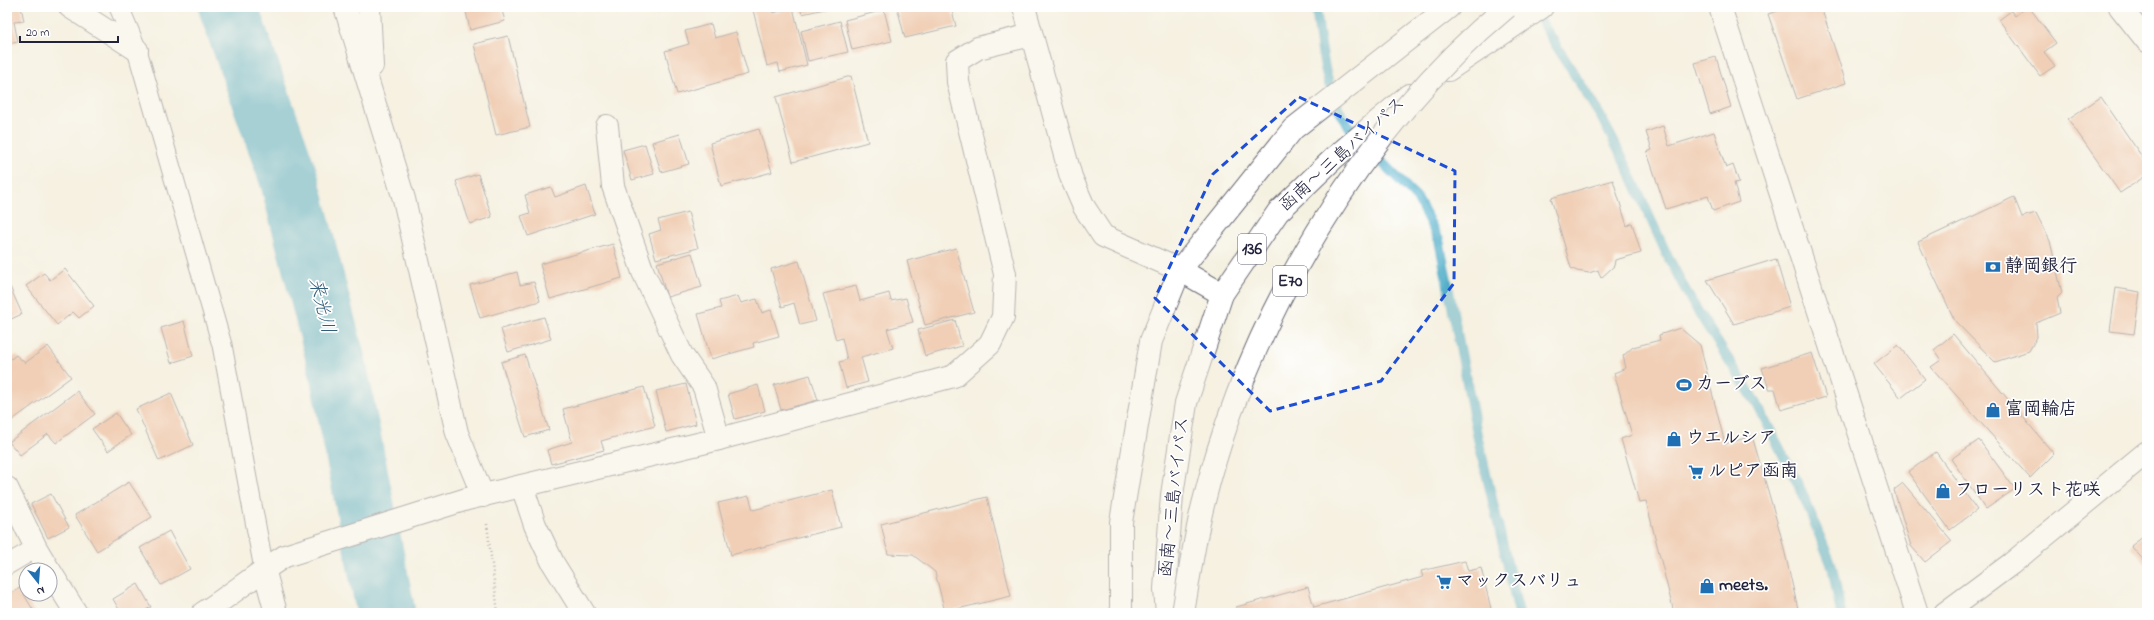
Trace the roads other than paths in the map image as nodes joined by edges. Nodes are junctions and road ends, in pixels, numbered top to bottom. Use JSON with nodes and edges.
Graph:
{"nodes":[{"id":1,"x":70,"y":7,"type":"edge"},
{"id":2,"x":119,"y":7,"type":"edge"},
{"id":3,"x":345,"y":7,"type":"edge"},
{"id":4,"x":369,"y":7,"type":"edge"},
{"id":5,"x":1024,"y":7,"type":"edge"},
{"id":6,"x":1449,"y":7,"type":"edge"},
{"id":7,"x":1507,"y":7,"type":"edge"},
{"id":8,"x":1542,"y":7,"type":"edge"},
{"id":9,"x":1720,"y":7,"type":"edge"},
{"id":10,"x":2120,"y":7,"type":"edge"},
{"id":11,"x":1031,"y":35,"type":"junction"},
{"id":12,"x":2147,"y":41,"type":"edge"},
{"id":13,"x":137,"y":50,"type":"junction"},
{"id":14,"x":373,"y":94,"type":"junction"},
{"id":15,"x":607,"y":126,"type":"dead end"},
{"id":16,"x":1180,"y":270,"type":"junction"},
{"id":17,"x":1222,"y":294,"type":"junction"},
{"id":18,"x":720,"y":439,"type":"junction"},
{"id":19,"x":2147,"y":452,"type":"edge"},
{"id":20,"x":522,"y":486,"type":"junction"},
{"id":21,"x":7,"y":488,"type":"edge"},
{"id":22,"x":475,"y":497,"type":"junction"},
{"id":23,"x":36,"y":548,"type":"junction"},
{"id":24,"x":45,"y":562,"type":"edge"},
{"id":25,"x":7,"y":565,"type":"edge"},
{"id":26,"x":264,"y":569,"type":"junction"},
{"id":27,"x":58,"y":583,"type":"edge"},
{"id":28,"x":76,"y":613,"type":"edge"},
{"id":29,"x":203,"y":613,"type":"edge"},
{"id":30,"x":276,"y":613,"type":"edge"},
{"id":31,"x":584,"y":613,"type":"edge"},
{"id":32,"x":1122,"y":613,"type":"edge"},
{"id":33,"x":1167,"y":613,"type":"edge"},
{"id":34,"x":1183,"y":613,"type":"edge"},
{"id":35,"x":1917,"y":613,"type":"edge"},
{"id":36,"x":1945,"y":613,"type":"edge"}],
"edges":[{"from":1,"to":13,"type":"main road"},
{"from":2,"to":13,"type":"lane"},
{"from":3,"to":14,"type":"main road"},
{"from":4,"to":14,"type":"main road"},
{"from":5,"to":11,"type":"main road"},
{"from":6,"to":16,"type":"main road","number":"136"},
{"from":7,"to":34,"type":"main road","number":"E70","bridge":true},
{"from":8,"to":17,"type":"main road","name":"函南～三島バイパス","number":"136"},
{"from":9,"to":35,"type":"main road"},
{"from":10,"to":12,"type":"main road"},
{"from":11,"to":16,"type":"main road"},
{"from":11,"to":18,"type":"main road"},
{"from":13,"to":26,"type":"lane"},
{"from":14,"to":22,"type":"main road"},
{"from":15,"to":18,"type":"main road"},
{"from":16,"to":17,"type":"main road"},
{"from":16,"to":32,"type":"main road","number":"136"},
{"from":17,"to":33,"type":"main road","name":"函南～三島バイパス","number":"136"},
{"from":18,"to":20,"type":"main road"},
{"from":19,"to":36,"type":"main road"},
{"from":20,"to":22,"type":"main road"},
{"from":20,"to":31,"type":"main road"},
{"from":21,"to":23,"type":"main road"},
{"from":22,"to":26,"type":"main road"},
{"from":23,"to":24,"type":"main road"},
{"from":23,"to":25,"type":"lane"},
{"from":26,"to":29,"type":"main road"},
{"from":26,"to":30,"type":"main road"},
{"from":27,"to":28,"type":"main road"}]}
